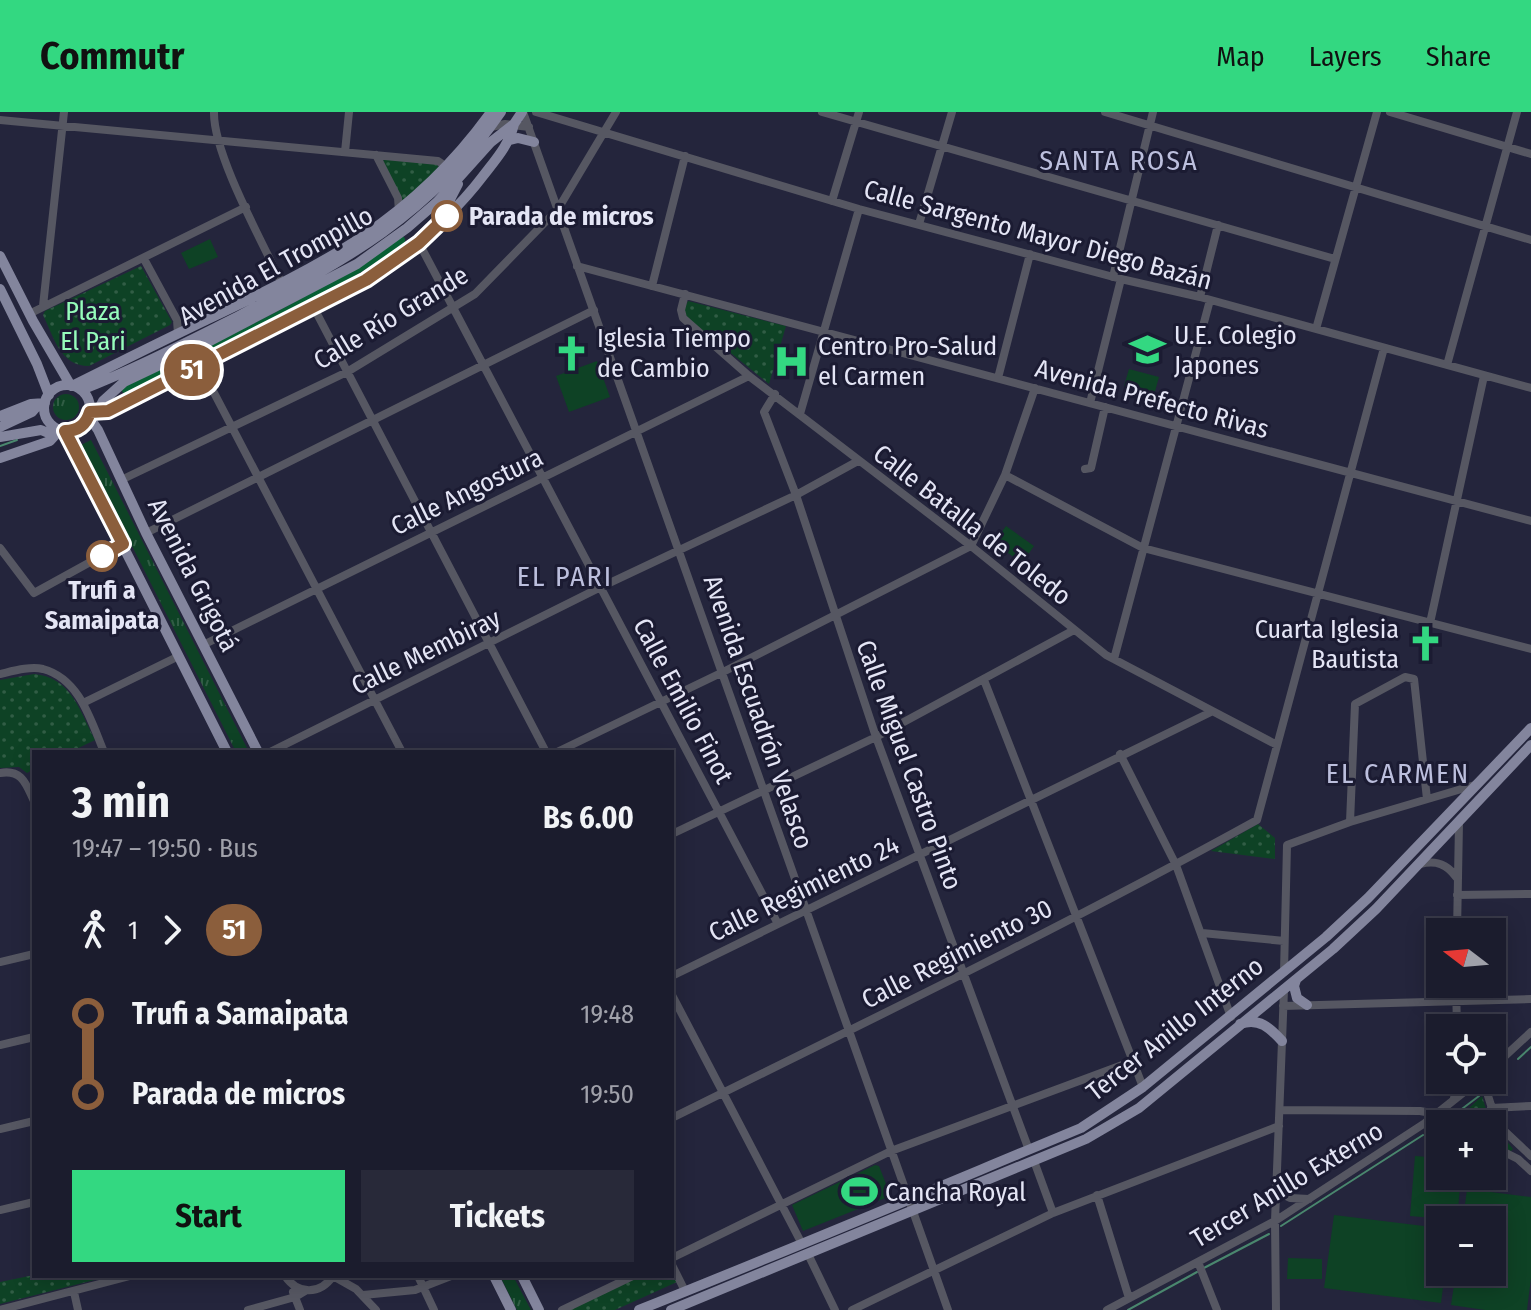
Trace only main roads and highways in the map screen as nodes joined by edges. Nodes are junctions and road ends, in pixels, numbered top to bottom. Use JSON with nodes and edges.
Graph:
{"nodes":[{"id":1,"x":491,"y":112,"type":"edge"},
{"id":2,"x":501,"y":112,"type":"edge"},
{"id":3,"x":523,"y":112,"type":"edge"},
{"id":4,"x":514,"y":124,"type":"junction"},
{"id":5,"x":510,"y":140,"type":"junction"},
{"id":6,"x":534,"y":142,"type":"road end"},
{"id":7,"x":461,"y":177,"type":"junction"},
{"id":8,"x":400,"y":216,"type":"junction"},
{"id":9,"x":437,"y":226,"type":"junction"},
{"id":10,"x":0,"y":256,"type":"edge"},
{"id":11,"x":0,"y":278,"type":"edge"},
{"id":12,"x":0,"y":289,"type":"edge"},
{"id":13,"x":275,"y":297,"type":"junction"},
{"id":14,"x":247,"y":300,"type":"junction"},
{"id":15,"x":31,"y":317,"type":"junction"},
{"id":16,"x":75,"y":387,"type":"junction"},
{"id":17,"x":44,"y":401,"type":"junction"},
{"id":18,"x":92,"y":414,"type":"junction"},
{"id":19,"x":0,"y":416,"type":"edge"},
{"id":20,"x":0,"y":427,"type":"edge"},
{"id":21,"x":59,"y":432,"type":"junction"},
{"id":22,"x":0,"y":437,"type":"edge"},
{"id":23,"x":0,"y":458,"type":"edge"},
{"id":24,"x":1531,"y":728,"type":"edge"},
{"id":25,"x":1531,"y":745,"type":"edge"},
{"id":26,"x":1514,"y":746,"type":"junction"},
{"id":27,"x":226,"y":750,"type":"edge"},
{"id":28,"x":257,"y":750,"type":"edge"},
{"id":29,"x":1507,"y":771,"type":"junction"},
{"id":30,"x":1310,"y":950,"type":"junction"},
{"id":31,"x":1296,"y":980,"type":"junction"},
{"id":32,"x":1284,"y":990,"type":"junction"},
{"id":33,"x":1307,"y":1005,"type":"road end"},
{"id":34,"x":1230,"y":1022,"type":"junction"},
{"id":35,"x":1282,"y":1041,"type":"road end"},
{"id":36,"x":1143,"y":1087,"type":"junction"},
{"id":37,"x":1139,"y":1108,"type":"junction"},
{"id":38,"x":970,"y":1174,"type":"junction"},
{"id":39,"x":946,"y":1197,"type":"junction"},
{"id":40,"x":874,"y":1212,"type":"junction"},
{"id":41,"x":850,"y":1237,"type":"junction"},
{"id":42,"x":771,"y":1258,"type":"junction"},
{"id":43,"x":495,"y":1278,"type":"edge"},
{"id":44,"x":523,"y":1278,"type":"edge"},
{"id":45,"x":744,"y":1280,"type":"junction"},
{"id":46,"x":539,"y":1307,"type":"edge"},
{"id":47,"x":676,"y":1309,"type":"edge"},
{"id":48,"x":511,"y":1310,"type":"edge"},
{"id":49,"x":639,"y":1310,"type":"edge"}],
"edges":[{"from":1,"to":8,"type":"main road","name":"Avenida El Trompillo"},
{"from":2,"to":8,"type":"main road","name":"Avenida El Trompillo"},
{"from":3,"to":4,"type":"main road","name":"Avenida El Trompillo"},
{"from":4,"to":5,"type":"main road","name":"Avenida El Trompillo"},
{"from":4,"to":7,"type":"main road","name":"Avenida El Trompillo"},
{"from":5,"to":6,"type":"main road"},
{"from":5,"to":9,"type":"main road","name":"Avenida El Trompillo"},
{"from":7,"to":9,"type":"main road"},
{"from":7,"to":18,"type":"main road","name":"Avenida El Trompillo"},
{"from":8,"to":13,"type":"main road","name":"Avenida El Trompillo"},
{"from":8,"to":14,"type":"main road","name":"Avenida El Trompillo"},
{"from":9,"to":18,"type":"main road","name":"Avenida El Trompillo"},
{"from":10,"to":15,"type":"main road"},
{"from":11,"to":15,"type":"main road"},
{"from":12,"to":17,"type":"main road"},
{"from":13,"to":14,"type":"main road"},
{"from":13,"to":16,"type":"main road","name":"Avenida El Trompillo"},
{"from":14,"to":16,"type":"main road","name":"Avenida El Trompillo"},
{"from":15,"to":16,"type":"main road"},
{"from":16,"to":17,"type":"main road"},
{"from":16,"to":18,"type":"main road"},
{"from":17,"to":19,"type":"main road"},
{"from":17,"to":20,"type":"main road"},
{"from":17,"to":21,"type":"main road"},
{"from":18,"to":21,"type":"main road"},
{"from":18,"to":28,"type":"main road","name":"Avenida Grigotá"},
{"from":21,"to":22,"type":"main road"},
{"from":21,"to":23,"type":"main road"},
{"from":21,"to":27,"type":"main road","name":"Avenida Grigotá"},
{"from":24,"to":26,"type":"main road","name":"Tercer Anillo Interno"},
{"from":25,"to":29,"type":"main road","name":"Tercer Anillo Interno"},
{"from":26,"to":29,"type":"main road"},
{"from":26,"to":30,"type":"main road","name":"Tercer Anillo Interno"},
{"from":29,"to":31,"type":"main road","name":"Tercer Anillo Interno"},
{"from":30,"to":32,"type":"main road"},
{"from":30,"to":34,"type":"main road","name":"Tercer Anillo Interno"},
{"from":31,"to":32,"type":"main road","name":"Tercer Anillo Interno"},
{"from":31,"to":33,"type":"main road"},
{"from":32,"to":34,"type":"main road","name":"Tercer Anillo Interno"},
{"from":32,"to":34,"type":"main road"},
{"from":34,"to":35,"type":"main road"},
{"from":34,"to":36,"type":"main road","name":"Tercer Anillo Interno"},
{"from":34,"to":37,"type":"main road","name":"Tercer Anillo Interno"},
{"from":36,"to":37,"type":"main road"},
{"from":36,"to":38,"type":"main road","name":"Tercer Anillo Interno"},
{"from":37,"to":39,"type":"main road","name":"Tercer Anillo Interno"},
{"from":38,"to":39,"type":"main road"},
{"from":38,"to":40,"type":"main road","name":"Tercer Anillo Interno"},
{"from":39,"to":41,"type":"main road","name":"Tercer Anillo Interno"},
{"from":40,"to":41,"type":"main road"},
{"from":40,"to":42,"type":"main road","name":"Tercer Anillo Interno"},
{"from":41,"to":45,"type":"main road","name":"Tercer Anillo Interno"},
{"from":42,"to":45,"type":"main road"},
{"from":42,"to":49,"type":"main road","name":"Tercer Anillo Interno"},
{"from":43,"to":48,"type":"main road"},
{"from":44,"to":46,"type":"main road"},
{"from":45,"to":47,"type":"main road","name":"Tercer Anillo Interno"}]}
